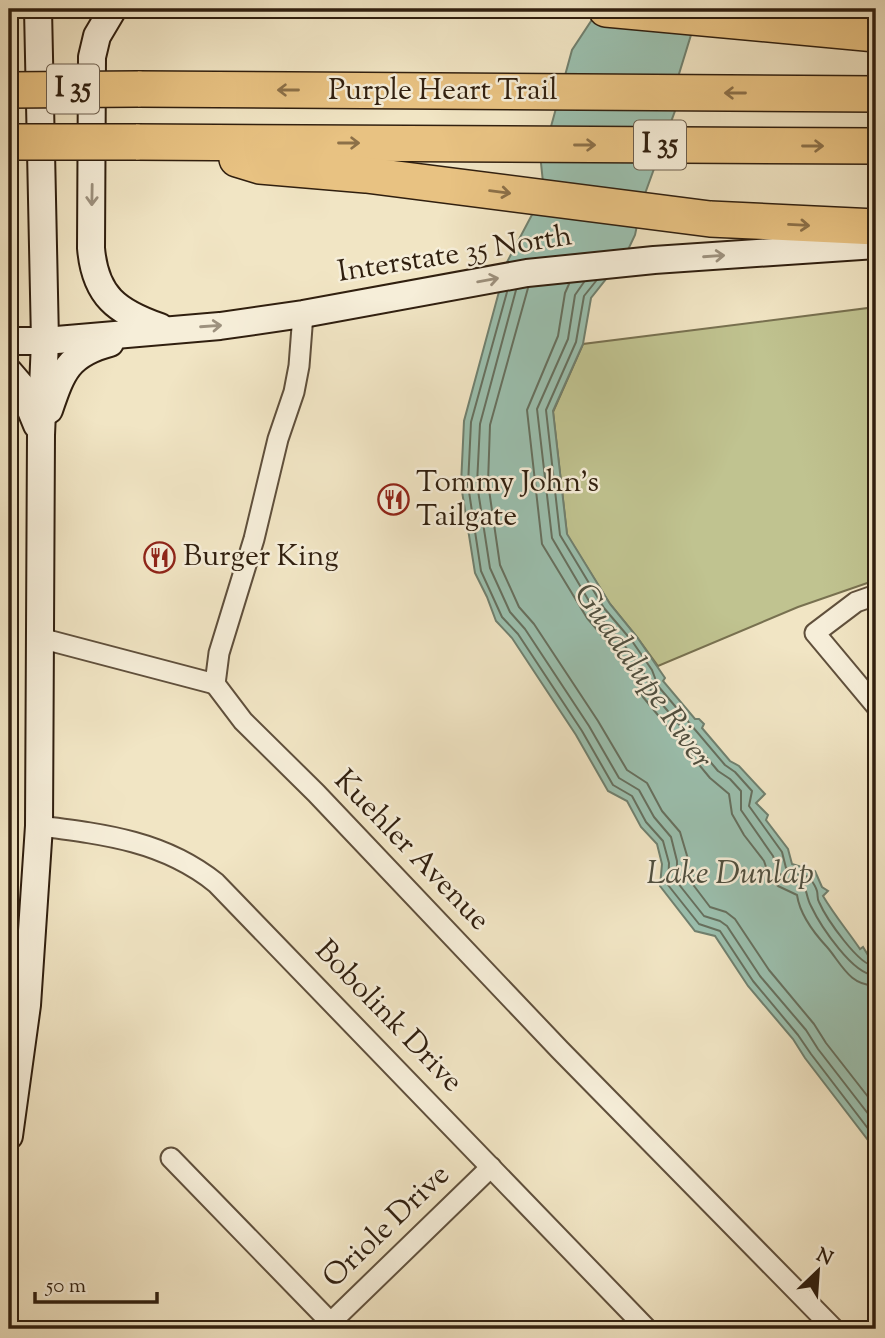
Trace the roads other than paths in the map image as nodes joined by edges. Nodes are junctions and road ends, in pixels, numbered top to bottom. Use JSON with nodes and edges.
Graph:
{"nodes":[{"id":1,"x":38,"y":9,"type":"edge"},
{"id":2,"x":113,"y":9,"type":"edge"},
{"id":3,"x":606,"y":9,"type":"edge"},
{"id":4,"x":876,"y":34,"type":"edge"},
{"id":5,"x":9,"y":90,"type":"edge"},
{"id":6,"x":876,"y":94,"type":"edge"},
{"id":7,"x":9,"y":142,"type":"edge"},
{"id":8,"x":182,"y":142,"type":"junction"},
{"id":9,"x":876,"y":146,"type":"edge"},
{"id":10,"x":876,"y":227,"type":"edge"},
{"id":11,"x":876,"y":245,"type":"edge"},
{"id":12,"x":303,"y":314,"type":"junction"},
{"id":13,"x":166,"y":329,"type":"junction"},
{"id":14,"x":9,"y":341,"type":"edge"},
{"id":15,"x":45,"y":341,"type":"junction"},
{"id":16,"x":9,"y":372,"type":"edge"},
{"id":17,"x":41,"y":435,"type":"junction"},
{"id":18,"x":876,"y":595,"type":"edge"},
{"id":19,"x":40,"y":638,"type":"junction"},
{"id":20,"x":215,"y":684,"type":"junction"},
{"id":21,"x":876,"y":706,"type":"edge"},
{"id":22,"x":39,"y":826,"type":"junction"},
{"id":23,"x":9,"y":1136,"type":"edge"},
{"id":24,"x":171,"y":1158,"type":"dead end"},
{"id":25,"x":491,"y":1167,"type":"junction"},
{"id":26,"x":331,"y":1327,"type":"edge"},
{"id":27,"x":648,"y":1329,"type":"edge"},
{"id":28,"x":834,"y":1329,"type":"edge"}],
"edges":[{"from":1,"to":15,"type":"main road"},
{"from":2,"to":13,"type":"main road","one_way":true},
{"from":3,"to":4,"type":"highway"},
{"from":6,"to":5,"type":"highway","name":"Purple Heart Trail","number":"I 35","one_way":true,"bridge":true},
{"from":7,"to":8,"type":"highway","name":"Purple Heart Trail","number":"I 35","bridge":true},
{"from":8,"to":9,"type":"highway","name":"Purple Heart Trail","number":"I 35","one_way":true},
{"from":8,"to":10,"type":"highway","one_way":true},
{"from":12,"to":11,"type":"main road","name":"Interstate 35 North","one_way":true},
{"from":13,"to":12,"type":"main road","name":"Interstate 35 North","one_way":true},
{"from":12,"to":20,"type":"street"},
{"from":13,"to":15,"type":"main road","name":"Interstate 35 North"},
{"from":13,"to":17,"type":"main road"},
{"from":14,"to":15,"type":"main road","name":"Interstate 35 North"},
{"from":15,"to":17,"type":"main road"},
{"from":16,"to":17,"type":"main road"},
{"from":17,"to":19,"type":"main road"},
{"from":18,"to":21,"type":"street"},
{"from":19,"to":20,"type":"street"},
{"from":19,"to":22,"type":"main road"},
{"from":20,"to":28,"type":"street","name":"Kuehler Avenue"},
{"from":22,"to":23,"type":"main road"},
{"from":22,"to":25,"type":"street","name":"Bobolink Drive"},
{"from":24,"to":26,"type":"street"},
{"from":25,"to":26,"type":"street","name":"Oriole Drive"},
{"from":25,"to":27,"type":"street","name":"Bobolink Drive"}]}
